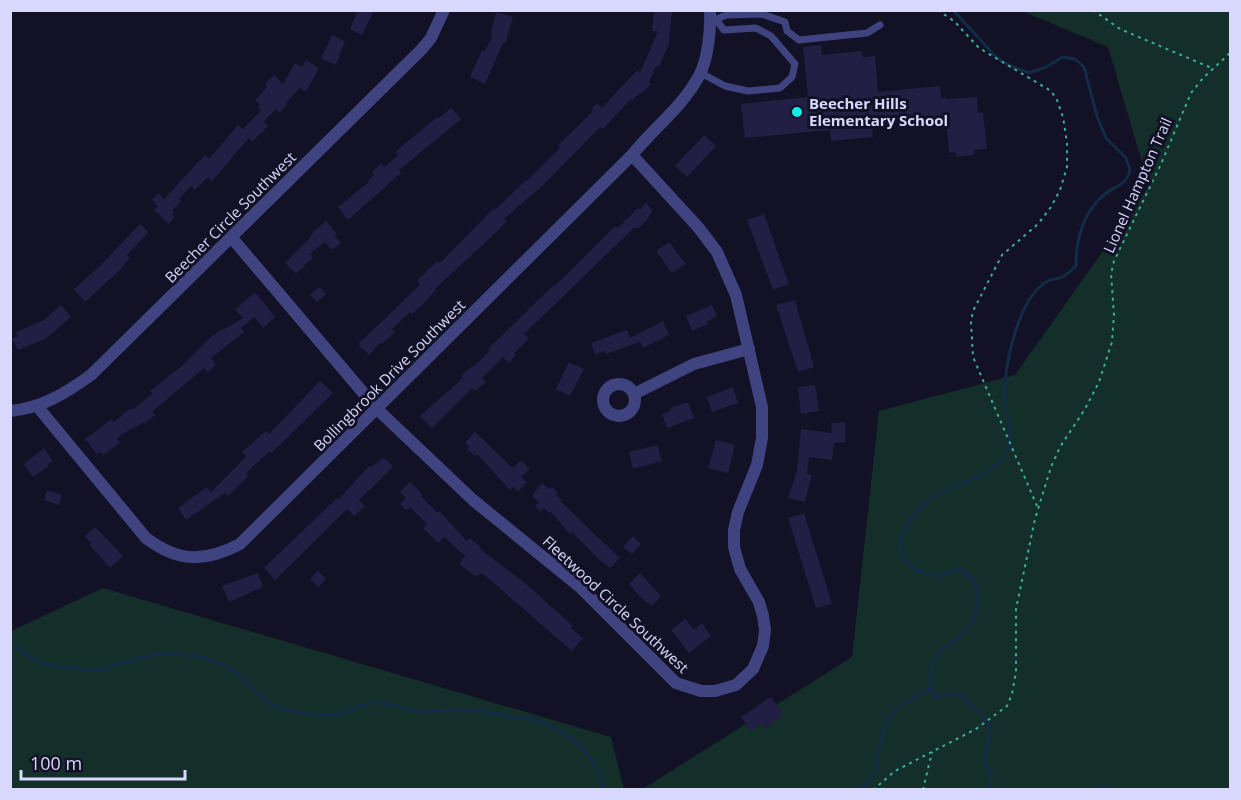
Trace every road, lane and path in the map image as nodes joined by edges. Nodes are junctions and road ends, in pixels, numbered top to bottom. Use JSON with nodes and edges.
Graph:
{"nodes":[{"id":1,"x":444,"y":10,"type":"edge"},
{"id":2,"x":938,"y":10,"type":"edge"},
{"id":3,"x":1093,"y":10,"type":"edge"},
{"id":4,"x":712,"y":17,"type":"edge"},
{"id":5,"x":880,"y":25,"type":"dead end"},
{"id":6,"x":1230,"y":53,"type":"edge"},
{"id":7,"x":1214,"y":69,"type":"junction"},
{"id":8,"x":701,"y":74,"type":"junction"},
{"id":9,"x":632,"y":155,"type":"junction"},
{"id":10,"x":231,"y":237,"type":"junction"},
{"id":11,"x":749,"y":349,"type":"junction"},
{"id":12,"x":634,"y":394,"type":"dead end"},
{"id":13,"x":37,"y":406,"type":"junction"},
{"id":14,"x":377,"y":409,"type":"junction"},
{"id":15,"x":10,"y":411,"type":"edge"},
{"id":16,"x":1038,"y":508,"type":"junction"},
{"id":17,"x":933,"y":751,"type":"junction"},
{"id":18,"x":873,"y":789,"type":"edge"},
{"id":19,"x":922,"y":789,"type":"edge"}],
"edges":[{"from":1,"to":10,"type":"street","name":"Beecher Circle Southwest"},
{"from":2,"to":16,"type":"path"},
{"from":3,"to":7,"type":"path"},
{"from":4,"to":5,"type":"lane"},
{"from":4,"to":8,"type":"street","name":"Bollingbrook Drive Southwest"},
{"from":4,"to":8,"type":"lane"},
{"from":6,"to":7,"type":"path","name":"Lionel Hampton Trail"},
{"from":7,"to":16,"type":"path","name":"Lionel Hampton Trail"},
{"from":8,"to":9,"type":"street","name":"Bollingbrook Drive Southwest"},
{"from":9,"to":11,"type":"street","name":"Fleetwood Circle Southwest"},
{"from":9,"to":14,"type":"street","name":"Bollingbrook Drive Southwest"},
{"from":10,"to":13,"type":"street","name":"Beecher Circle Southwest"},
{"from":10,"to":14,"type":"street","name":"Fleetwood Circle Southwest"},
{"from":11,"to":12,"type":"street"},
{"from":11,"to":14,"type":"street","name":"Fleetwood Circle Southwest"},
{"from":13,"to":14,"type":"street","name":"Bollingbrook Drive Southwest"},
{"from":13,"to":15,"type":"street","name":"Beecher Circle Southwest"},
{"from":16,"to":17,"type":"path","name":"Lionel Hampton Trail"},
{"from":17,"to":18,"type":"path","name":"Lionel Hampton Trail"},
{"from":17,"to":19,"type":"path"}]}
